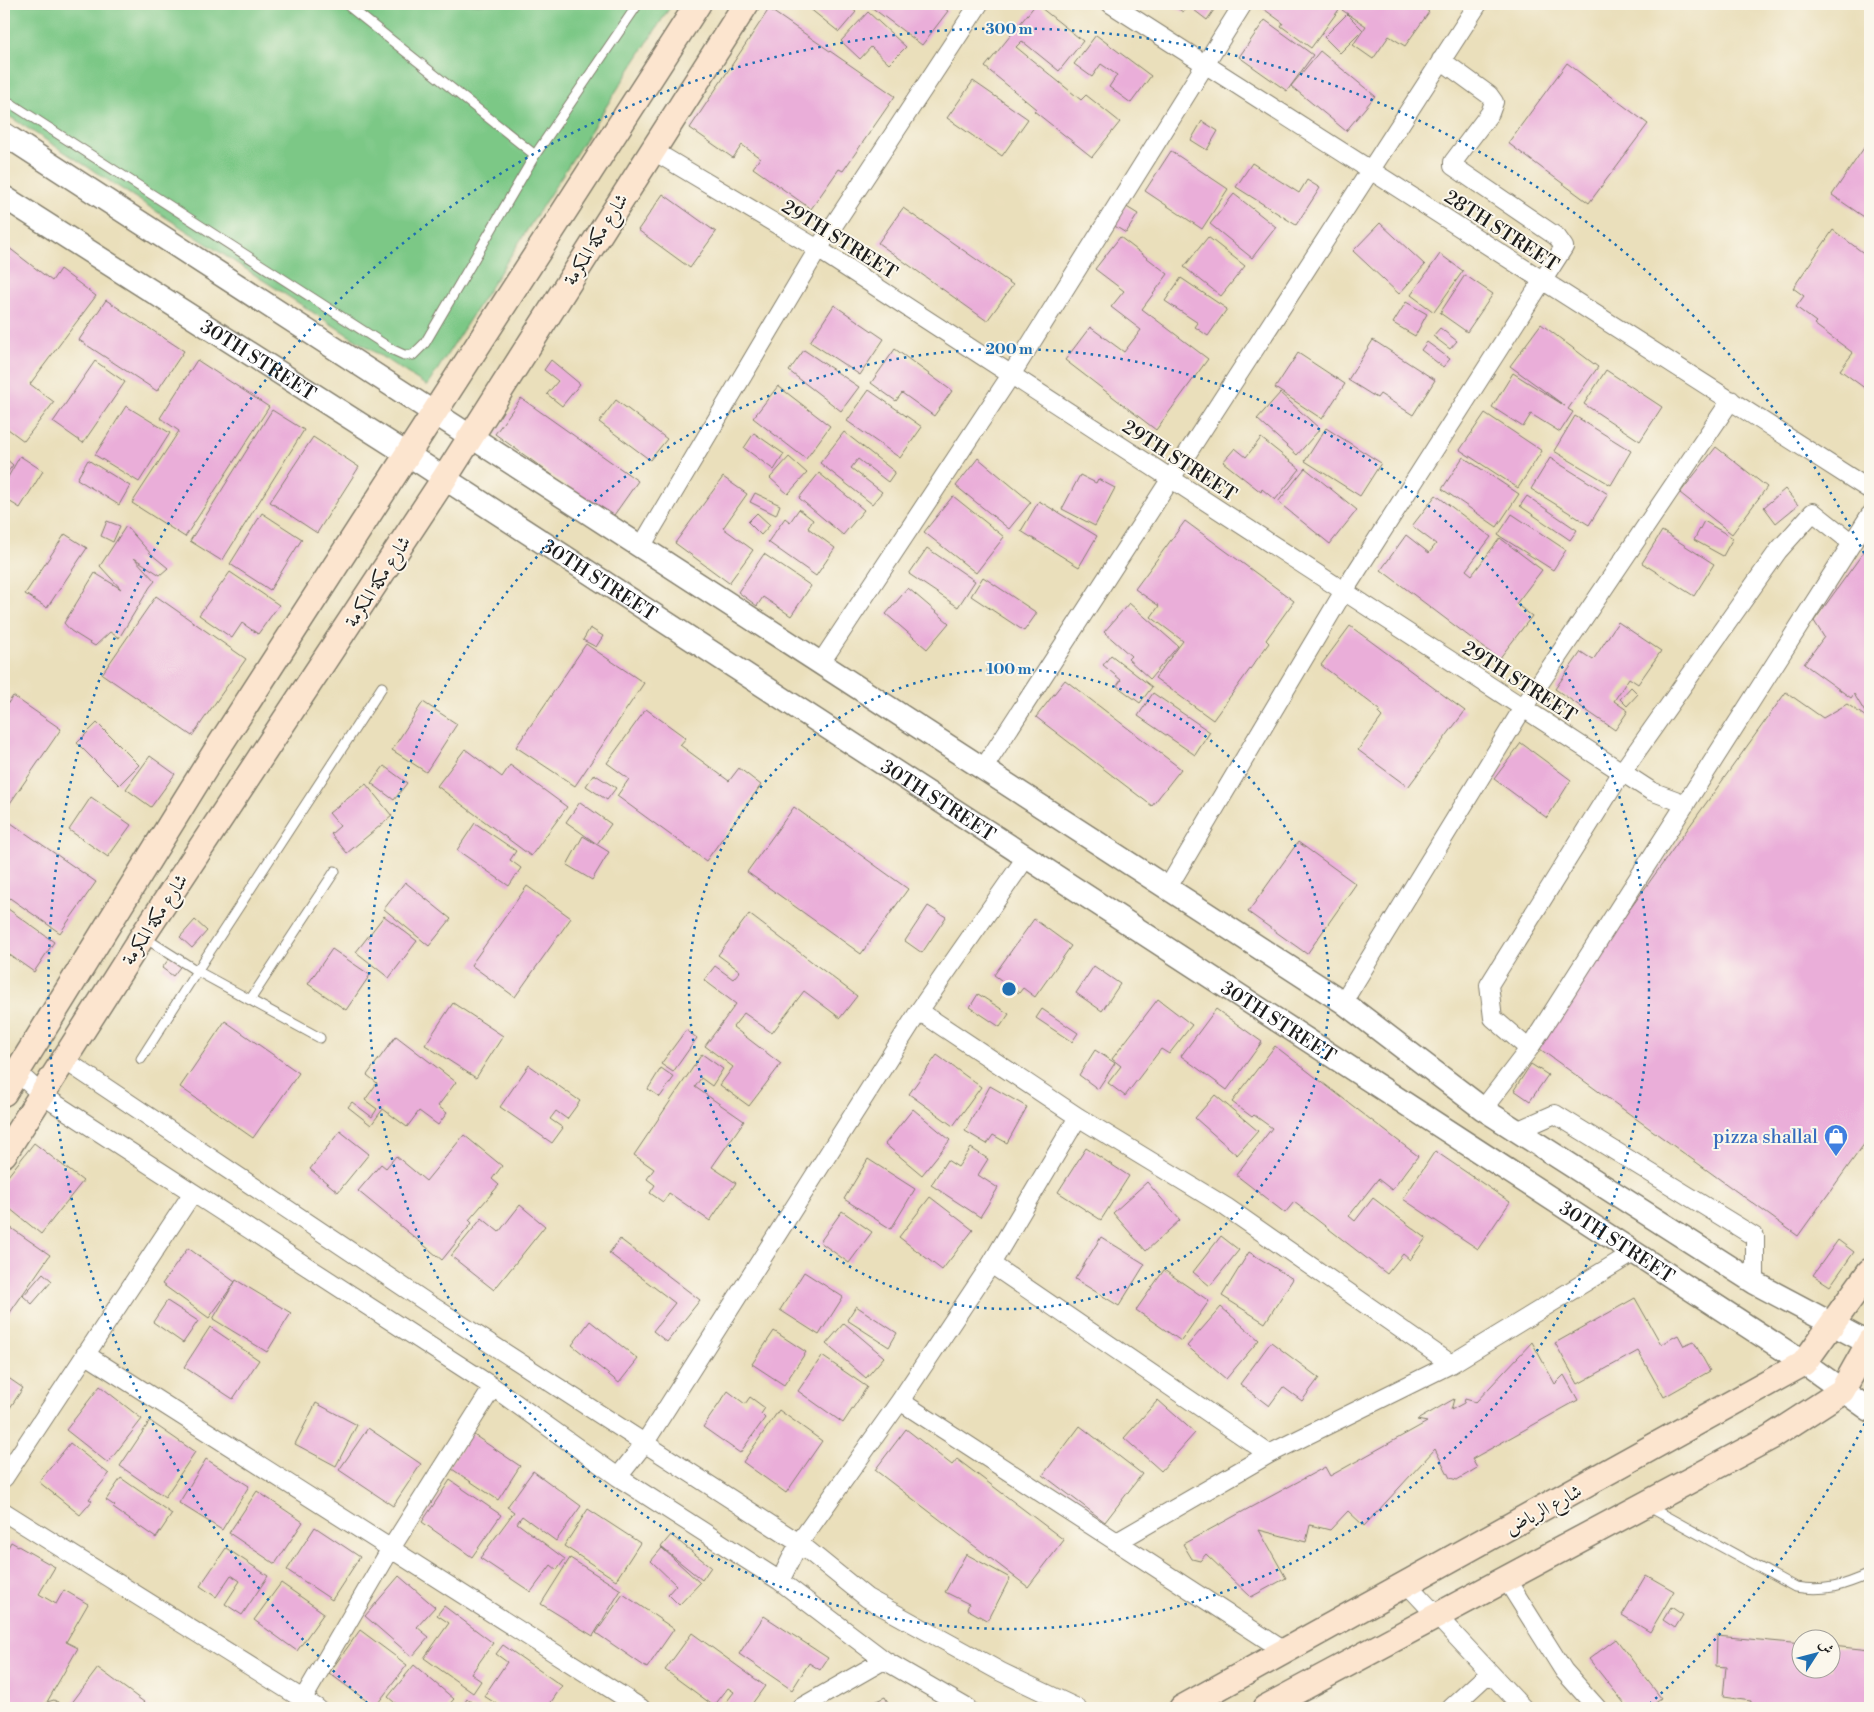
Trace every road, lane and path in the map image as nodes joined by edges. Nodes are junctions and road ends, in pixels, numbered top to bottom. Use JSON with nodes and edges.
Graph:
{"nodes":[{"id":1,"x":346,"y":4,"type":"edge"},
{"id":2,"x":638,"y":4,"type":"edge"},
{"id":3,"x":698,"y":4,"type":"edge"},
{"id":4,"x":746,"y":4,"type":"edge"},
{"id":5,"x":979,"y":4,"type":"edge"},
{"id":6,"x":1111,"y":4,"type":"edge"},
{"id":7,"x":1244,"y":4,"type":"edge"},
{"id":8,"x":1478,"y":4,"type":"edge"},
{"id":9,"x":1441,"y":60,"type":"junction"},
{"id":10,"x":1206,"y":64,"type":"junction"},
{"id":11,"x":4,"y":99,"type":"edge"},
{"id":12,"x":4,"y":134,"type":"edge"},
{"id":13,"x":652,"y":150,"type":"junction"},
{"id":14,"x":535,"y":156,"type":"junction"},
{"id":15,"x":1371,"y":170,"type":"junction"},
{"id":16,"x":4,"y":197,"type":"edge"},
{"id":17,"x":818,"y":249,"type":"junction"},
{"id":18,"x":1541,"y":281,"type":"junction"},
{"id":19,"x":1011,"y":375,"type":"junction"},
{"id":20,"x":1731,"y":400,"type":"junction"},
{"id":21,"x":432,"y":414,"type":"junction"},
{"id":22,"x":470,"y":438,"type":"junction"},
{"id":23,"x":406,"y":454,"type":"junction"},
{"id":24,"x":444,"y":479,"type":"junction"},
{"id":25,"x":1171,"y":479,"type":"junction"},
{"id":26,"x":1870,"y":490,"type":"edge"},
{"id":27,"x":1870,"y":515,"type":"edge"},
{"id":28,"x":1852,"y":543,"type":"junction"},
{"id":29,"x":641,"y":547,"type":"junction"},
{"id":30,"x":1344,"y":592,"type":"junction"},
{"id":31,"x":820,"y":664,"type":"junction"},
{"id":32,"x":382,"y":687,"type":"dead end"},
{"id":33,"x":1523,"y":708,"type":"junction"},
{"id":34,"x":983,"y":769,"type":"junction"},
{"id":35,"x":1622,"y":772,"type":"junction"},
{"id":36,"x":1686,"y":804,"type":"junction"},
{"id":37,"x":1026,"y":858,"type":"junction"},
{"id":38,"x":335,"y":872,"type":"dead end"},
{"id":39,"x":1167,"y":889,"type":"junction"},
{"id":40,"x":142,"y":936,"type":"junction"},
{"id":41,"x":197,"y":971,"type":"junction"},
{"id":42,"x":250,"y":1000,"type":"junction"},
{"id":43,"x":1342,"y":1002,"type":"junction"},
{"id":44,"x":919,"y":1011,"type":"junction"},
{"id":45,"x":320,"y":1038,"type":"dead end"},
{"id":46,"x":1529,"y":1049,"type":"junction"},
{"id":47,"x":63,"y":1059,"type":"junction"},
{"id":48,"x":141,"y":1059,"type":"dead end"},
{"id":49,"x":17,"y":1072,"type":"junction"},
{"id":50,"x":4,"y":1093,"type":"edge"},
{"id":51,"x":42,"y":1095,"type":"junction"},
{"id":52,"x":1483,"y":1109,"type":"junction"},
{"id":53,"x":1078,"y":1117,"type":"junction"},
{"id":54,"x":1519,"y":1130,"type":"junction"},
{"id":55,"x":4,"y":1154,"type":"edge"},
{"id":56,"x":192,"y":1194,"type":"junction"},
{"id":57,"x":1633,"y":1254,"type":"junction"},
{"id":58,"x":991,"y":1264,"type":"junction"},
{"id":59,"x":1870,"y":1271,"type":"edge"},
{"id":60,"x":1755,"y":1283,"type":"junction"},
{"id":61,"x":1835,"y":1323,"type":"junction"},
{"id":62,"x":1870,"y":1343,"type":"edge"},
{"id":63,"x":85,"y":1354,"type":"junction"},
{"id":64,"x":1804,"y":1363,"type":"junction"},
{"id":65,"x":1451,"y":1364,"type":"junction"},
{"id":66,"x":493,"y":1387,"type":"junction"},
{"id":67,"x":1842,"y":1391,"type":"junction"},
{"id":68,"x":900,"y":1401,"type":"junction"},
{"id":69,"x":1870,"y":1410,"type":"edge"},
{"id":70,"x":644,"y":1444,"type":"junction"},
{"id":71,"x":1269,"y":1454,"type":"junction"},
{"id":72,"x":618,"y":1477,"type":"junction"},
{"id":73,"x":4,"y":1478,"type":"edge"},
{"id":74,"x":1645,"y":1504,"type":"junction"},
{"id":75,"x":4,"y":1512,"type":"edge"},
{"id":76,"x":1117,"y":1542,"type":"junction"},
{"id":77,"x":799,"y":1543,"type":"junction"},
{"id":78,"x":390,"y":1550,"type":"junction"},
{"id":79,"x":1870,"y":1574,"type":"edge"},
{"id":80,"x":1506,"y":1579,"type":"junction"},
{"id":81,"x":780,"y":1581,"type":"junction"},
{"id":82,"x":1407,"y":1584,"type":"junction"},
{"id":83,"x":1435,"y":1617,"type":"junction"},
{"id":84,"x":1286,"y":1652,"type":"junction"},
{"id":85,"x":884,"y":1660,"type":"junction"},
{"id":86,"x":1489,"y":1673,"type":"junction"},
{"id":87,"x":310,"y":1704,"type":"edge"},
{"id":88,"x":641,"y":1708,"type":"edge"},
{"id":89,"x":800,"y":1708,"type":"edge"},
{"id":90,"x":967,"y":1708,"type":"edge"},
{"id":91,"x":1077,"y":1708,"type":"edge"},
{"id":92,"x":1182,"y":1708,"type":"edge"},
{"id":93,"x":1265,"y":1708,"type":"edge"},
{"id":94,"x":1451,"y":1708,"type":"edge"},
{"id":95,"x":1523,"y":1708,"type":"edge"},
{"id":96,"x":1597,"y":1708,"type":"edge"}],
"edges":[{"from":1,"to":14,"type":"lane"},
{"from":2,"to":14,"type":"lane"},
{"from":3,"to":21,"type":"main road","name":"شارع مكة المكرمة"},
{"from":4,"to":13,"type":"main road","name":"شارع مكة المكرمة"},
{"from":5,"to":17,"type":"street"},
{"from":6,"to":10,"type":"street","name":"28TH STREET"},
{"from":7,"to":10,"type":"street"},
{"from":8,"to":9,"type":"street"},
{"from":9,"to":15,"type":"street"},
{"from":9,"to":18,"type":"street"},
{"from":10,"to":15,"type":"street","name":"28TH STREET"},
{"from":10,"to":19,"type":"street"},
{"from":11,"to":14,"type":"lane"},
{"from":12,"to":21,"type":"street"},
{"from":13,"to":17,"type":"street","name":"29TH STREET"},
{"from":13,"to":22,"type":"main road","name":"شارع مكة المكرمة"},
{"from":15,"to":18,"type":"street","name":"28TH STREET"},
{"from":15,"to":25,"type":"street"},
{"from":16,"to":23,"type":"street","name":"30TH STREET"},
{"from":17,"to":19,"type":"street","name":"29TH STREET"},
{"from":17,"to":29,"type":"street"},
{"from":18,"to":20,"type":"street","name":"28TH STREET"},
{"from":18,"to":30,"type":"street"},
{"from":19,"to":25,"type":"street","name":"29TH STREET"},
{"from":19,"to":31,"type":"street"},
{"from":20,"to":26,"type":"street","name":"28TH STREET"},
{"from":20,"to":33,"type":"street"},
{"from":21,"to":22,"type":"street"},
{"from":21,"to":23,"type":"main road","name":"شارع مكة المكرمة"},
{"from":22,"to":24,"type":"main road","name":"شارع مكة المكرمة"},
{"from":22,"to":29,"type":"street"},
{"from":23,"to":24,"type":"street","name":"30TH STREET"},
{"from":23,"to":49,"type":"main road","name":"شارع مكة المكرمة"},
{"from":24,"to":37,"type":"street","name":"30TH STREET"},
{"from":24,"to":40,"type":"main road","name":"شارع مكة المكرمة"},
{"from":25,"to":30,"type":"street","name":"29TH STREET"},
{"from":25,"to":34,"type":"street"},
{"from":27,"to":28,"type":"street"},
{"from":28,"to":35,"type":"street"},
{"from":28,"to":36,"type":"street"},
{"from":29,"to":31,"type":"street"},
{"from":30,"to":33,"type":"street","name":"29TH STREET"},
{"from":30,"to":39,"type":"street"},
{"from":31,"to":34,"type":"street"},
{"from":32,"to":41,"type":"lane"},
{"from":33,"to":35,"type":"street","name":"29TH STREET"},
{"from":33,"to":43,"type":"street"},
{"from":34,"to":39,"type":"street"},
{"from":35,"to":36,"type":"street","name":"29TH STREET"},
{"from":35,"to":46,"type":"street"},
{"from":36,"to":46,"type":"street"},
{"from":37,"to":44,"type":"street"},
{"from":37,"to":57,"type":"street","name":"30TH STREET"},
{"from":38,"to":42,"type":"lane"},
{"from":39,"to":43,"type":"street"},
{"from":40,"to":41,"type":"lane"},
{"from":40,"to":47,"type":"main road","name":"شارع مكة المكرمة"},
{"from":41,"to":42,"type":"lane"},
{"from":41,"to":48,"type":"lane"},
{"from":42,"to":45,"type":"lane"},
{"from":43,"to":52,"type":"street"},
{"from":44,"to":53,"type":"street"},
{"from":44,"to":70,"type":"street"},
{"from":46,"to":52,"type":"street"},
{"from":47,"to":51,"type":"main road","name":"شارع مكة المكرمة"},
{"from":47,"to":70,"type":"street"},
{"from":49,"to":50,"type":"main road","name":"شارع مكة المكرمة"},
{"from":49,"to":51,"type":"street"},
{"from":51,"to":55,"type":"main road","name":"شارع مكة المكرمة"},
{"from":51,"to":56,"type":"street"},
{"from":52,"to":54,"type":"street"},
{"from":53,"to":58,"type":"street"},
{"from":53,"to":65,"type":"street"},
{"from":54,"to":60,"type":"street"},
{"from":54,"to":60,"type":"street"},
{"from":56,"to":63,"type":"street"},
{"from":56,"to":66,"type":"street"},
{"from":57,"to":64,"type":"street","name":"30TH STREET"},
{"from":57,"to":65,"type":"street"},
{"from":58,"to":68,"type":"street"},
{"from":58,"to":71,"type":"street"},
{"from":59,"to":61,"type":"main road","name":"شارع الرياض"},
{"from":60,"to":61,"type":"street"},
{"from":61,"to":62,"type":"street"},
{"from":61,"to":64,"type":"main road","name":"شارع الرياض"},
{"from":62,"to":67,"type":"main road"},
{"from":63,"to":73,"type":"street"},
{"from":63,"to":78,"type":"street"},
{"from":64,"to":67,"type":"street","name":"30TH STREET"},
{"from":64,"to":82,"type":"main road","name":"شارع الرياض"},
{"from":65,"to":71,"type":"street"},
{"from":66,"to":72,"type":"street"},
{"from":66,"to":78,"type":"street"},
{"from":67,"to":69,"type":"street","name":"30TH STREET"},
{"from":67,"to":74,"type":"main road"},
{"from":68,"to":76,"type":"street"},
{"from":68,"to":77,"type":"street"},
{"from":70,"to":72,"type":"street"},
{"from":70,"to":77,"type":"street"},
{"from":71,"to":76,"type":"street"},
{"from":72,"to":81,"type":"street"},
{"from":74,"to":79,"type":"lane"},
{"from":74,"to":80,"type":"main road"},
{"from":75,"to":87,"type":"street"},
{"from":76,"to":84,"type":"street"},
{"from":77,"to":81,"type":"street"},
{"from":77,"to":91,"type":"street"},
{"from":78,"to":87,"type":"street"},
{"from":78,"to":88,"type":"street"},
{"from":80,"to":83,"type":"main road"},
{"from":80,"to":96,"type":"street"},
{"from":81,"to":85,"type":"street"},
{"from":82,"to":83,"type":"street"},
{"from":82,"to":84,"type":"main road","name":"شارع الرياض"},
{"from":83,"to":86,"type":"street"},
{"from":83,"to":93,"type":"main road"},
{"from":84,"to":92,"type":"main road","name":"شارع الرياض"},
{"from":85,"to":89,"type":"street"},
{"from":85,"to":90,"type":"street"},
{"from":86,"to":94,"type":"street"},
{"from":86,"to":95,"type":"street"}]}
